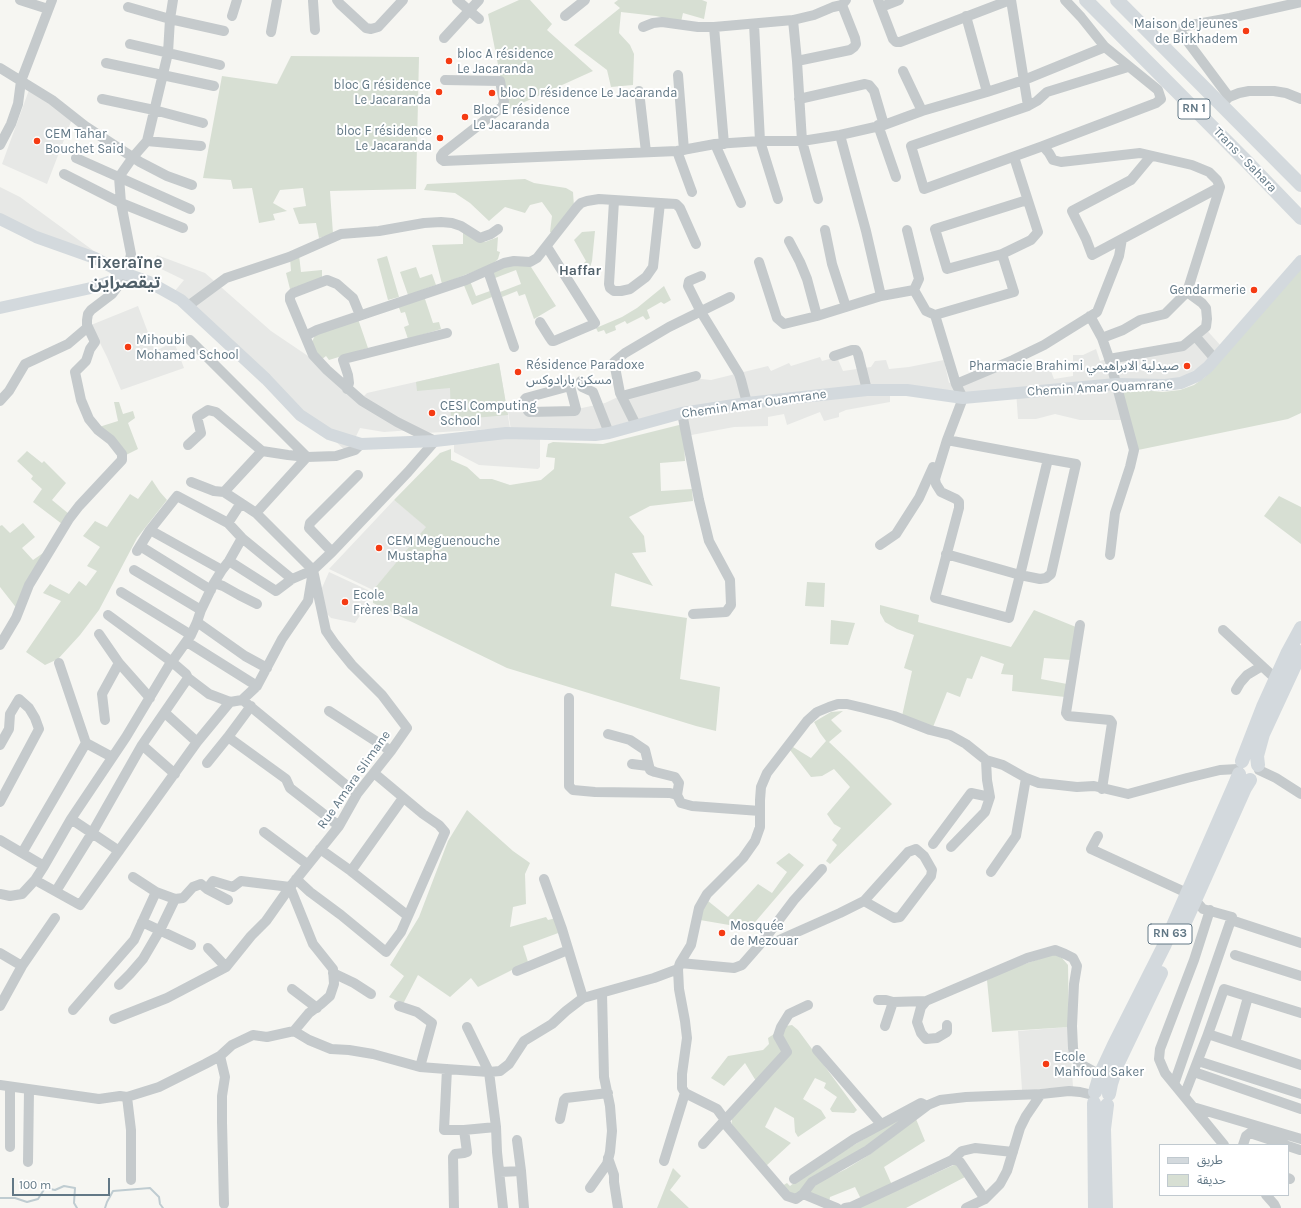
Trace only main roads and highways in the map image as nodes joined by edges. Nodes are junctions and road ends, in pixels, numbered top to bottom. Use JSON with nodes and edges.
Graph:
{"nodes":[{"id":1,"x":1086,"y":0,"type":"edge"},
{"id":2,"x":1117,"y":0,"type":"edge"},
{"id":3,"x":1298,"y":180,"type":"edge"},
{"id":4,"x":1299,"y":217,"type":"edge"},
{"id":5,"x":0,"y":219,"type":"edge"},
{"id":6,"x":1301,"y":261,"type":"edge"},
{"id":7,"x":124,"y":273,"type":"junction"},
{"id":8,"x":0,"y":308,"type":"edge"},
{"id":9,"x":1301,"y":628,"type":"edge"},
{"id":10,"x":1301,"y":652,"type":"edge"},
{"id":11,"x":1248,"y":770,"type":"junction"},
{"id":12,"x":1191,"y":896,"type":"junction"},
{"id":13,"x":1100,"y":1098,"type":"junction"},
{"id":14,"x":1095,"y":1208,"type":"edge"},
{"id":15,"x":1106,"y":1208,"type":"edge"}],
"edges":[{"from":1,"to":4,"type":"highway","name":"Trans - Sahara","number":"RN 1"},
{"from":2,"to":3,"type":"highway","name":"Trans - Sahara","number":"RN 1"},
{"from":5,"to":7,"type":"main road","name":"Chemin Amar Ouamrane"},
{"from":6,"to":7,"type":"main road","name":"Chemin Amar Ouamrane"},
{"from":7,"to":8,"type":"main road"},
{"from":9,"to":11,"type":"highway","number":"RN 63"},
{"from":10,"to":11,"type":"highway","number":"RN 63"},
{"from":11,"to":12,"type":"highway","number":"RN 63"},
{"from":12,"to":13,"type":"highway","number":"RN 63"},
{"from":12,"to":13,"type":"highway","number":"RN 63"},
{"from":13,"to":14,"type":"highway","number":"RN 63"},
{"from":13,"to":15,"type":"highway","number":"RN 63"}]}
